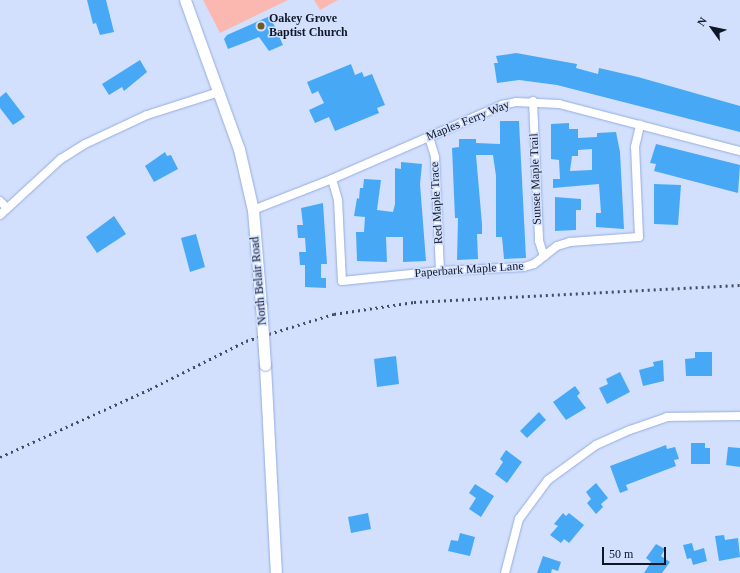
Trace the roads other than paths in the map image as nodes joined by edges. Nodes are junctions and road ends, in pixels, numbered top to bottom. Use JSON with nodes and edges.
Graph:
{"nodes":[{"id":1,"x":185,"y":0,"type":"edge"},
{"id":2,"x":219,"y":92,"type":"junction"},
{"id":3,"x":533,"y":101,"type":"junction"},
{"id":4,"x":640,"y":125,"type":"junction"},
{"id":5,"x":429,"y":136,"type":"junction"},
{"id":6,"x":740,"y":150,"type":"edge"},
{"id":7,"x":332,"y":179,"type":"junction"},
{"id":8,"x":0,"y":201,"type":"edge"},
{"id":9,"x":7,"y":208,"type":"junction"},
{"id":10,"x":253,"y":210,"type":"junction"},
{"id":11,"x":0,"y":215,"type":"edge"},
{"id":12,"x":544,"y":256,"type":"junction"},
{"id":13,"x":440,"y":271,"type":"junction"},
{"id":14,"x":740,"y":416,"type":"edge"},
{"id":15,"x":276,"y":573,"type":"edge"},
{"id":16,"x":505,"y":573,"type":"edge"}],
"edges":[{"from":1,"to":2,"type":"street","name":"North Belair Road"},
{"from":2,"to":9,"type":"street"},
{"from":2,"to":10,"type":"street","name":"North Belair Road"},
{"from":3,"to":4,"type":"street","name":"Maples Ferry Way"},
{"from":3,"to":5,"type":"street","name":"Maples Ferry Way"},
{"from":3,"to":12,"type":"street","name":"Sunset Maple Trail"},
{"from":4,"to":6,"type":"street","name":"Maples Ferry Way"},
{"from":4,"to":12,"type":"street","name":"Paperbark Maple Lane"},
{"from":5,"to":7,"type":"street","name":"Maples Ferry Way"},
{"from":5,"to":13,"type":"street","name":"Red Maple Trace"},
{"from":7,"to":10,"type":"street","name":"Maples Ferry Way"},
{"from":7,"to":13,"type":"street","name":"Paperbark Maple Lane"},
{"from":8,"to":9,"type":"street"},
{"from":9,"to":11,"type":"street"},
{"from":10,"to":15,"type":"street","name":"North Belair Road","bridge":true},
{"from":12,"to":13,"type":"street","name":"Paperbark Maple Lane"},
{"from":14,"to":16,"type":"street"}]}
